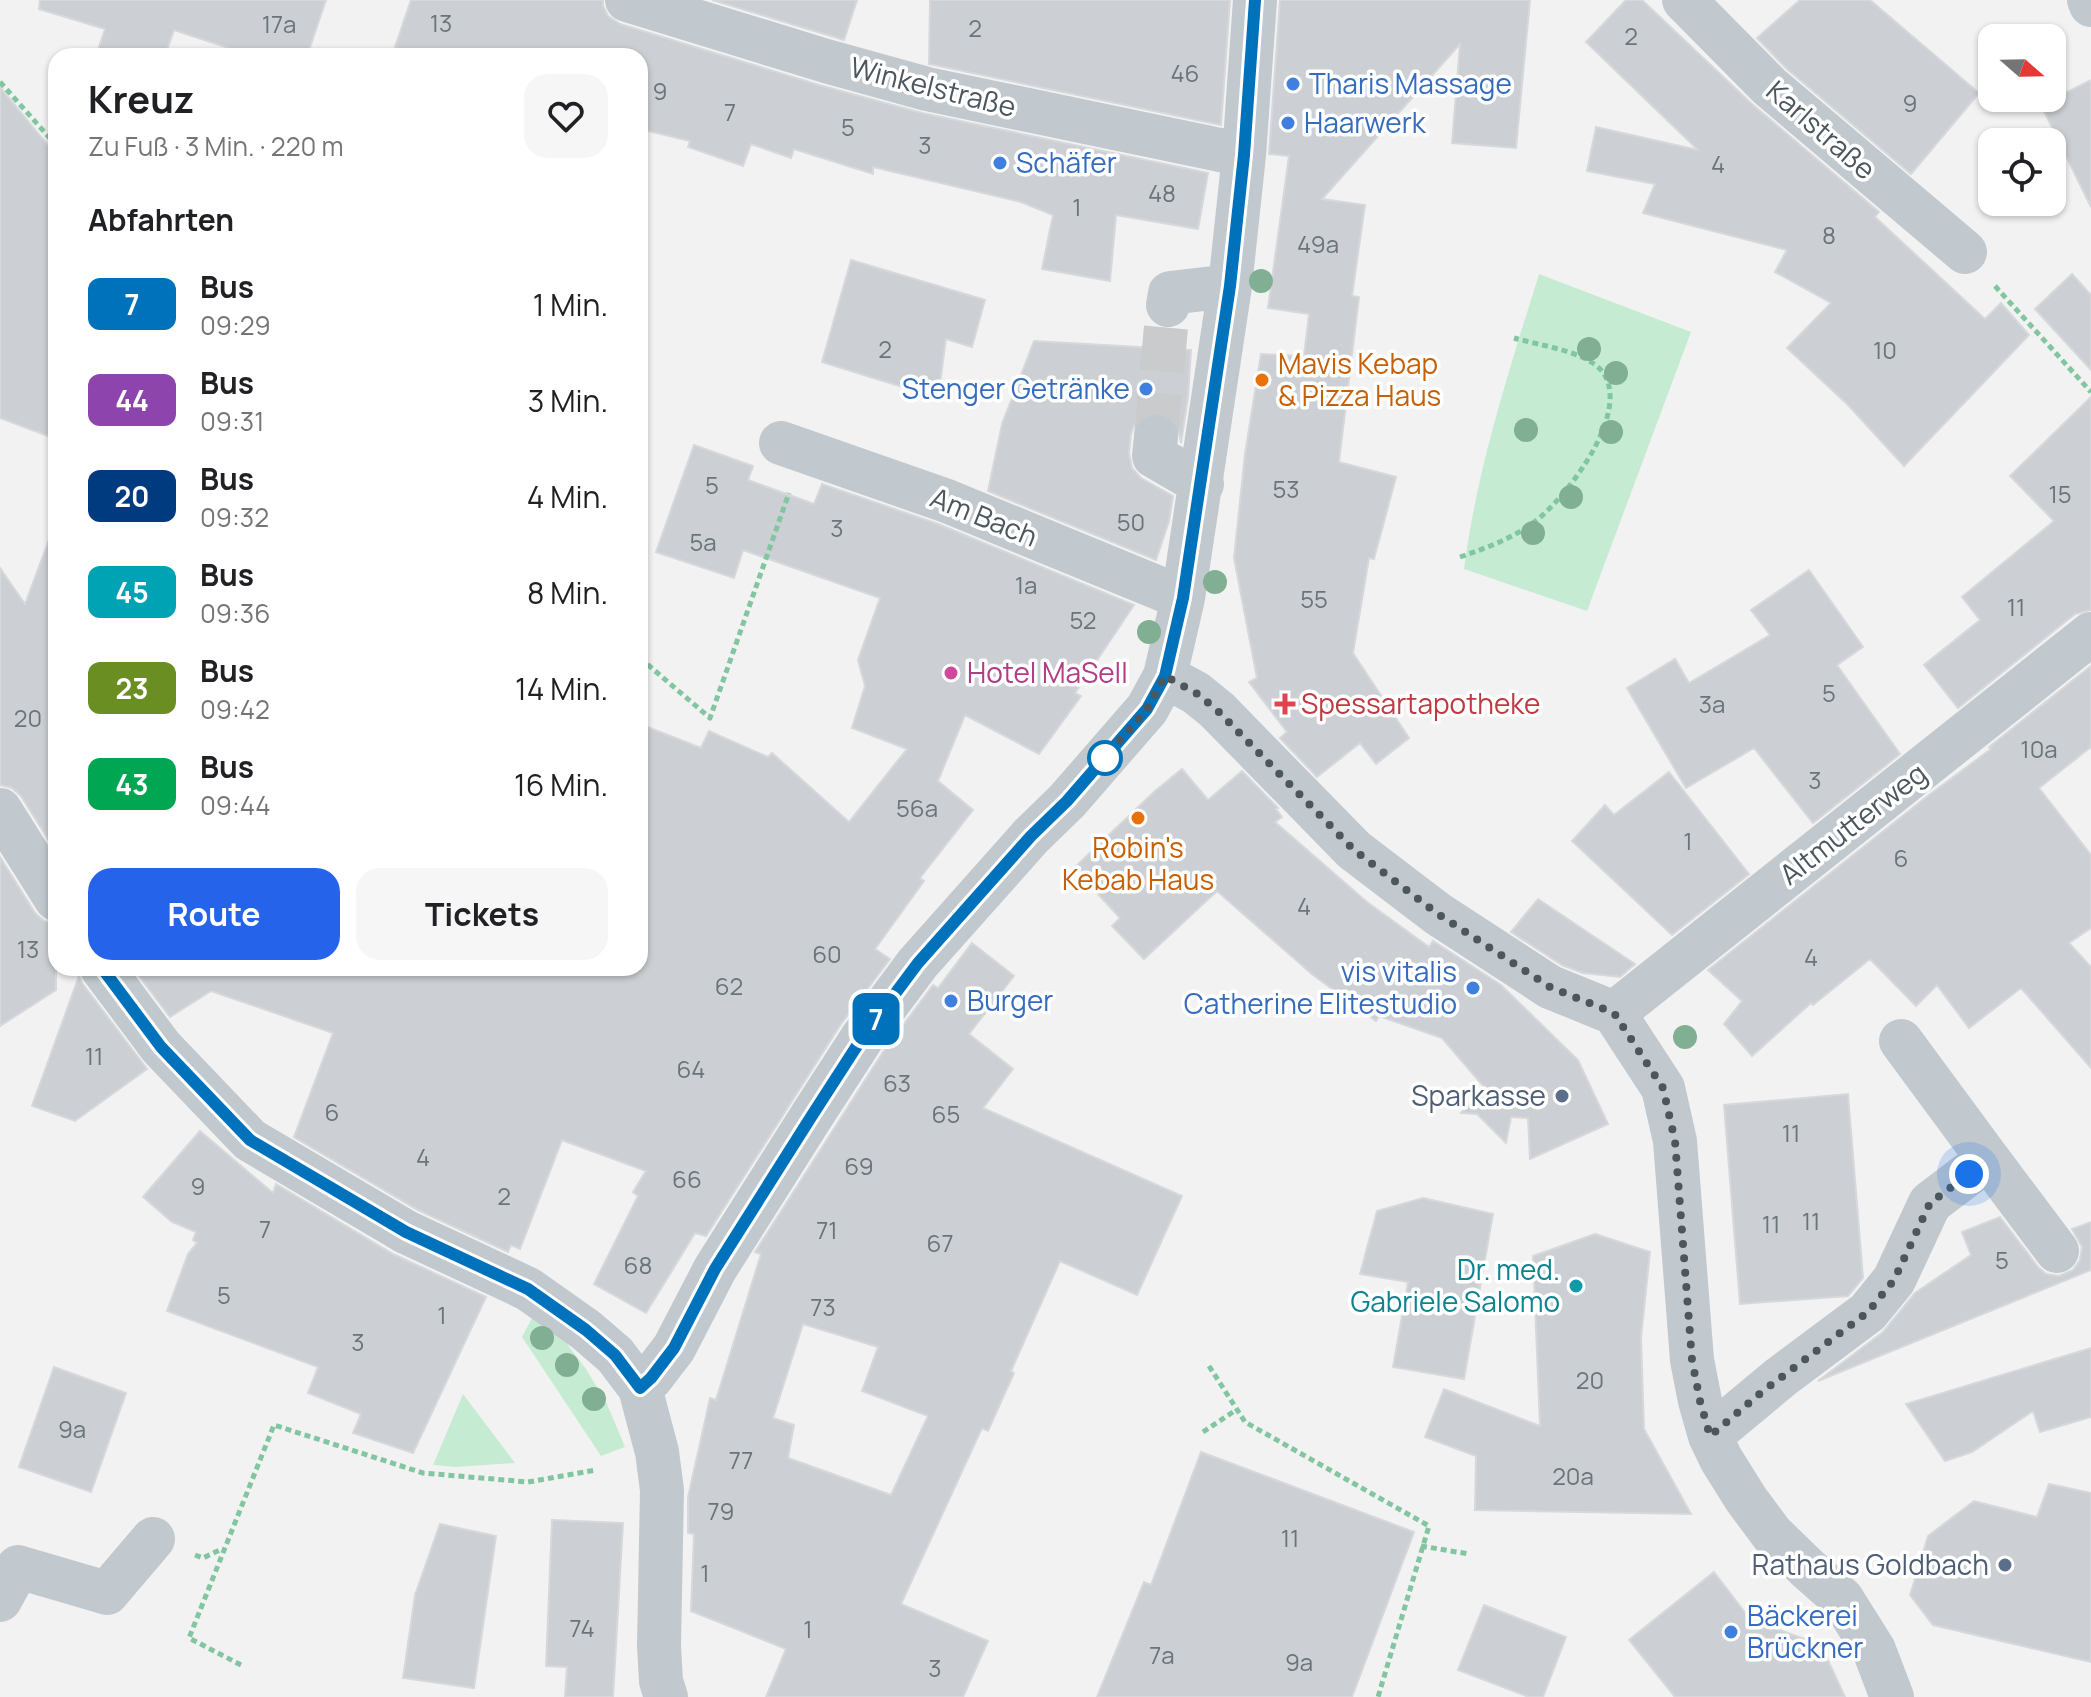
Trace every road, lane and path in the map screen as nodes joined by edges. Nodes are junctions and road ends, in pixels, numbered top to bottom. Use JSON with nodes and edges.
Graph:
{"nodes":[{"id":1,"x":627,"y":0,"type":"edge"},
{"id":2,"x":1255,"y":0,"type":"edge"},
{"id":3,"x":1684,"y":0,"type":"edge"},
{"id":4,"x":0,"y":82,"type":"edge"},
{"id":5,"x":48,"y":136,"type":"edge"},
{"id":6,"x":1244,"y":155,"type":"junction"},
{"id":7,"x":1965,"y":252,"type":"joint"},
{"id":8,"x":1230,"y":286,"type":"junction"},
{"id":9,"x":1168,"y":305,"type":"dead end"},
{"id":10,"x":1514,"y":338,"type":"dead end"},
{"id":11,"x":2091,"y":392,"type":"edge"},
{"id":12,"x":1156,"y":437,"type":"tunnel mouth"},
{"id":13,"x":793,"y":447,"type":"joint"},
{"id":14,"x":1202,"y":484,"type":"junction"},
{"id":15,"x":1460,"y":557,"type":"dead end"},
{"id":16,"x":1183,"y":598,"type":"junction"},
{"id":17,"x":2091,"y":634,"type":"edge"},
{"id":18,"x":648,"y":665,"type":"edge"},
{"id":19,"x":1165,"y":676,"type":"junction"},
{"id":20,"x":0,"y":810,"type":"edge"},
{"id":21,"x":48,"y":886,"type":"edge"},
{"id":22,"x":108,"y":976,"type":"edge"},
{"id":23,"x":1614,"y":1013,"type":"junction"},
{"id":24,"x":1901,"y":1041,"type":"dead end"},
{"id":25,"x":1988,"y":1159,"type":"junction"},
{"id":26,"x":2057,"y":1251,"type":"dead end"},
{"id":27,"x":1209,"y":1366,"type":"dead end"},
{"id":28,"x":640,"y":1388,"type":"junction"},
{"id":29,"x":1236,"y":1410,"type":"junction"},
{"id":30,"x":1203,"y":1432,"type":"dead end"},
{"id":31,"x":1710,"y":1436,"type":"junction"},
{"id":32,"x":596,"y":1470,"type":"dead end"},
{"id":33,"x":153,"y":1539,"type":"dead end"},
{"id":34,"x":1421,"y":1546,"type":"junction"},
{"id":35,"x":1469,"y":1554,"type":"dead end"},
{"id":36,"x":0,"y":1600,"type":"edge"},
{"id":37,"x":241,"y":1665,"type":"dead end"},
{"id":38,"x":666,"y":1697,"type":"edge"},
{"id":39,"x":1378,"y":1697,"type":"edge"},
{"id":40,"x":1892,"y":1697,"type":"edge"}],
"edges":[{"from":1,"to":6,"type":"street","name":"Winkelstraße"},
{"from":2,"to":6,"type":"street"},
{"from":3,"to":7,"type":"street","name":"Karlstraße"},
{"from":4,"to":5,"type":"path"},
{"from":6,"to":8,"type":"street"},
{"from":7,"to":11,"type":"path"},
{"from":8,"to":9,"type":"street"},
{"from":8,"to":14,"type":"street"},
{"from":10,"to":15,"type":"path"},
{"from":12,"to":14,"type":"street"},
{"from":13,"to":16,"type":"street","name":"Am Bach"},
{"from":13,"to":18,"type":"path"},
{"from":14,"to":16,"type":"street"},
{"from":16,"to":19,"type":"street"},
{"from":17,"to":23,"type":"street","name":"Altmutterweg"},
{"from":19,"to":23,"type":"street"},
{"from":19,"to":28,"type":"street"},
{"from":20,"to":21,"type":"street"},
{"from":22,"to":28,"type":"street"},
{"from":23,"to":31,"type":"street"},
{"from":24,"to":25,"type":"street"},
{"from":25,"to":26,"type":"street"},
{"from":25,"to":31,"type":"street"},
{"from":27,"to":29,"type":"path"},
{"from":28,"to":38,"type":"street"},
{"from":29,"to":30,"type":"path"},
{"from":29,"to":34,"type":"path"},
{"from":31,"to":40,"type":"street"},
{"from":32,"to":37,"type":"path"},
{"from":33,"to":36,"type":"street"},
{"from":34,"to":35,"type":"path"},
{"from":34,"to":39,"type":"path"}]}
